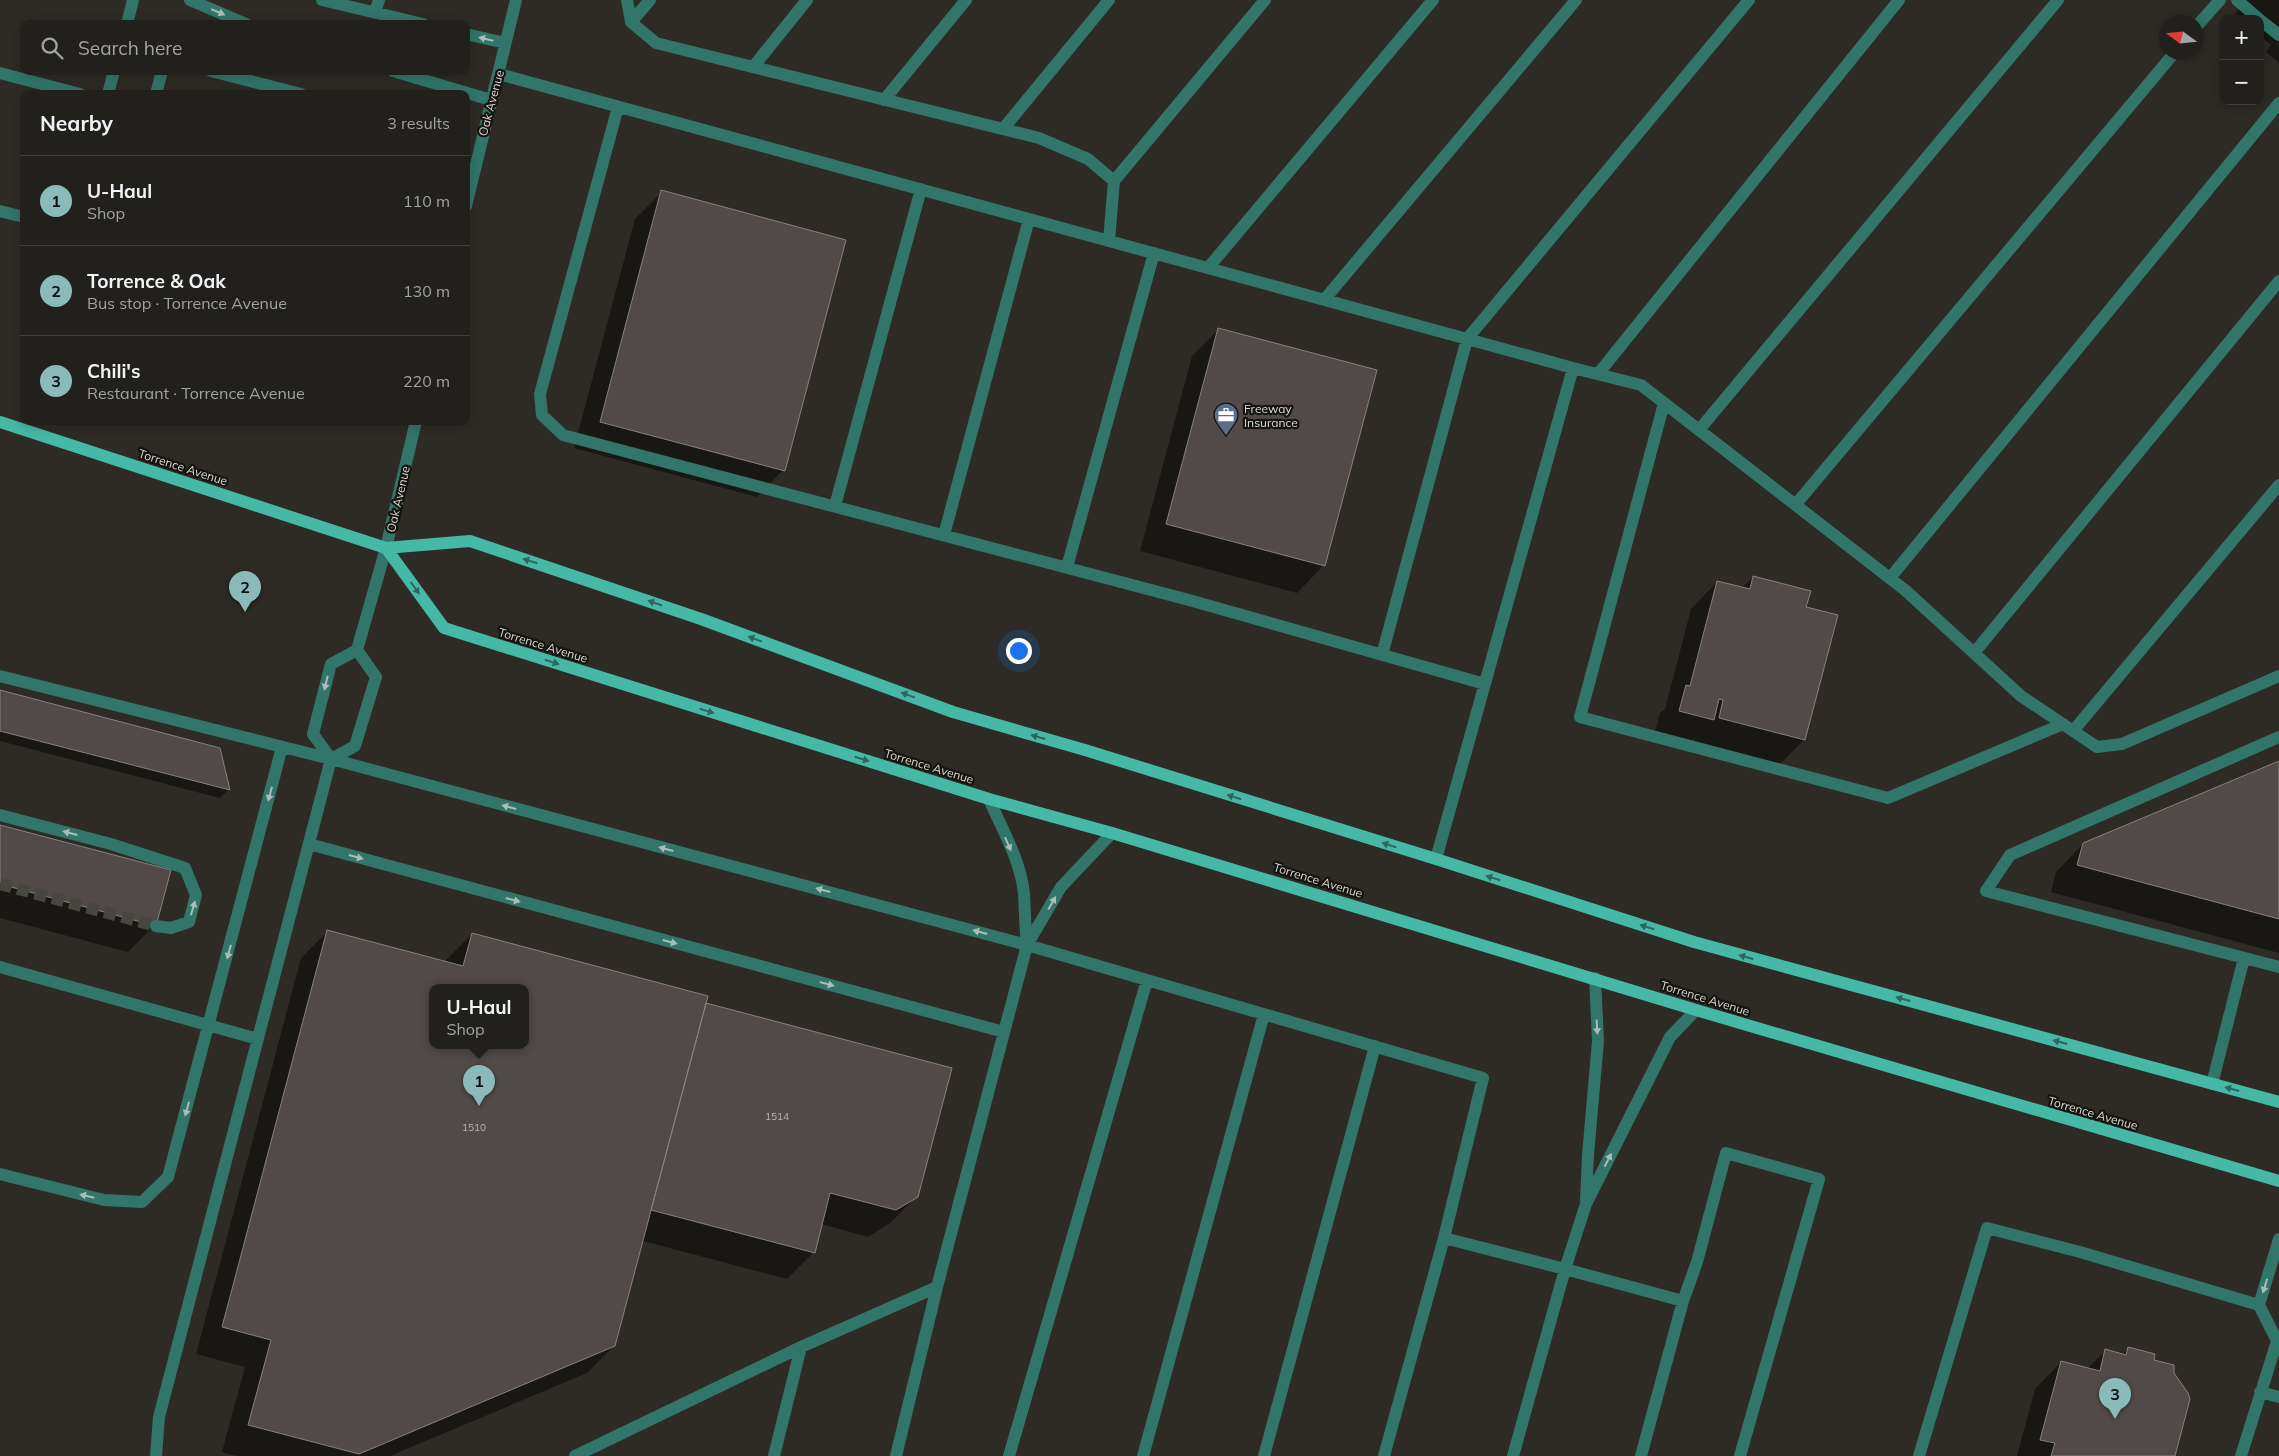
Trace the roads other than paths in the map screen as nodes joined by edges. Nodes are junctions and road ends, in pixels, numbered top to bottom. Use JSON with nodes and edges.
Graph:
{"nodes":[{"id":1,"x":133,"y":0,"type":"edge"},
{"id":2,"x":190,"y":0,"type":"edge"},
{"id":3,"x":322,"y":0,"type":"edge"},
{"id":4,"x":516,"y":0,"type":"edge"},
{"id":5,"x":627,"y":0,"type":"edge"},
{"id":6,"x":650,"y":0,"type":"edge"},
{"id":7,"x":807,"y":0,"type":"edge"},
{"id":8,"x":966,"y":0,"type":"edge"},
{"id":9,"x":1109,"y":0,"type":"edge"},
{"id":10,"x":1265,"y":0,"type":"edge"},
{"id":11,"x":1433,"y":0,"type":"edge"},
{"id":12,"x":1576,"y":0,"type":"edge"},
{"id":13,"x":1749,"y":0,"type":"edge"},
{"id":14,"x":1899,"y":0,"type":"edge"},
{"id":15,"x":2058,"y":0,"type":"edge"},
{"id":16,"x":2220,"y":0,"type":"edge"},
{"id":17,"x":2237,"y":0,"type":"edge"},
{"id":18,"x":377,"y":6,"type":"edge"},
{"id":19,"x":2255,"y":15,"type":"edge"},
{"id":20,"x":2204,"y":19,"type":"edge"},
{"id":21,"x":128,"y":20,"type":"edge"},
{"id":22,"x":237,"y":20,"type":"edge"},
{"id":23,"x":413,"y":20,"type":"edge"},
{"id":24,"x":631,"y":22,"type":"junction"},
{"id":25,"x":2264,"y":22,"type":"edge"},
{"id":26,"x":470,"y":35,"type":"edge"},
{"id":27,"x":2279,"y":35,"type":"edge"},
{"id":28,"x":505,"y":44,"type":"junction"},
{"id":29,"x":2169,"y":60,"type":"edge"},
{"id":30,"x":752,"y":67,"type":"junction"},
{"id":31,"x":0,"y":73,"type":"edge"},
{"id":32,"x":499,"y":74,"type":"junction"},
{"id":33,"x":113,"y":75,"type":"edge"},
{"id":34,"x":161,"y":75,"type":"edge"},
{"id":35,"x":227,"y":75,"type":"edge"},
{"id":36,"x":407,"y":75,"type":"edge"},
{"id":37,"x":65,"y":90,"type":"edge"},
{"id":38,"x":109,"y":90,"type":"edge"},
{"id":39,"x":157,"y":90,"type":"edge"},
{"id":40,"x":285,"y":90,"type":"edge"},
{"id":41,"x":457,"y":90,"type":"edge"},
{"id":42,"x":470,"y":94,"type":"edge"},
{"id":43,"x":491,"y":100,"type":"junction"},
{"id":44,"x":884,"y":100,"type":"junction"},
{"id":45,"x":2279,"y":103,"type":"edge"},
{"id":46,"x":618,"y":107,"type":"junction"},
{"id":47,"x":1003,"y":129,"type":"junction"},
{"id":48,"x":1114,"y":181,"type":"junction"},
{"id":49,"x":470,"y":189,"type":"edge"},
{"id":50,"x":922,"y":190,"type":"junction"},
{"id":51,"x":0,"y":211,"type":"edge"},
{"id":52,"x":20,"y":216,"type":"edge"},
{"id":53,"x":1029,"y":219,"type":"junction"},
{"id":54,"x":1109,"y":241,"type":"junction"},
{"id":55,"x":1154,"y":254,"type":"junction"},
{"id":56,"x":1208,"y":268,"type":"junction"},
{"id":57,"x":2279,"y":281,"type":"edge"},
{"id":58,"x":1324,"y":300,"type":"junction"},
{"id":59,"x":1467,"y":339,"type":"junction"},
{"id":60,"x":1573,"y":368,"type":"junction"},
{"id":61,"x":1598,"y":374,"type":"junction"},
{"id":62,"x":1664,"y":403,"type":"junction"},
{"id":63,"x":0,"y":422,"type":"edge"},
{"id":64,"x":415,"y":425,"type":"edge"},
{"id":65,"x":1699,"y":430,"type":"junction"},
{"id":66,"x":2279,"y":485,"type":"edge"},
{"id":67,"x":1796,"y":504,"type":"junction"},
{"id":68,"x":835,"y":506,"type":"junction"},
{"id":69,"x":944,"y":535,"type":"junction"},
{"id":70,"x":386,"y":548,"type":"junction"},
{"id":71,"x":1066,"y":567,"type":"junction"},
{"id":72,"x":1890,"y":578,"type":"junction"},
{"id":73,"x":357,"y":650,"type":"junction"},
{"id":74,"x":1974,"y":653,"type":"junction"},
{"id":75,"x":1382,"y":655,"type":"junction"},
{"id":76,"x":0,"y":676,"type":"edge"},
{"id":77,"x":2279,"y":676,"type":"edge"},
{"id":78,"x":1485,"y":684,"type":"junction"},
{"id":79,"x":2068,"y":727,"type":"junction"},
{"id":80,"x":2279,"y":738,"type":"edge"},
{"id":81,"x":282,"y":747,"type":"junction"},
{"id":82,"x":331,"y":759,"type":"junction"},
{"id":83,"x":989,"y":799,"type":"junction"},
{"id":84,"x":0,"y":815,"type":"edge"},
{"id":85,"x":1112,"y":833,"type":"junction"},
{"id":86,"x":309,"y":844,"type":"junction"},
{"id":87,"x":1436,"y":859,"type":"junction"},
{"id":88,"x":156,"y":926,"type":"tunnel mouth"},
{"id":89,"x":1027,"y":945,"type":"junction"},
{"id":90,"x":2244,"y":958,"type":"junction"},
{"id":91,"x":0,"y":967,"type":"edge"},
{"id":92,"x":2279,"y":967,"type":"edge"},
{"id":93,"x":1595,"y":978,"type":"junction"},
{"id":94,"x":1147,"y":980,"type":"junction"},
{"id":95,"x":1696,"y":1010,"type":"junction"},
{"id":96,"x":1264,"y":1014,"type":"junction"},
{"id":97,"x":210,"y":1024,"type":"junction"},
{"id":98,"x":1004,"y":1032,"type":"junction"},
{"id":99,"x":258,"y":1039,"type":"junction"},
{"id":100,"x":1375,"y":1046,"type":"junction"},
{"id":101,"x":2212,"y":1084,"type":"junction"},
{"id":102,"x":2279,"y":1102,"type":"edge"},
{"id":103,"x":0,"y":1174,"type":"edge"},
{"id":104,"x":2279,"y":1182,"type":"edge"},
{"id":105,"x":1586,"y":1204,"type":"junction"},
{"id":106,"x":1444,"y":1238,"type":"junction"},
{"id":107,"x":2279,"y":1239,"type":"edge"},
{"id":108,"x":1565,"y":1269,"type":"junction"},
{"id":109,"x":938,"y":1287,"type":"junction"},
{"id":110,"x":1683,"y":1301,"type":"junction"},
{"id":111,"x":2259,"y":1305,"type":"junction"},
{"id":112,"x":2278,"y":1340,"type":"edge"},
{"id":113,"x":801,"y":1347,"type":"junction"},
{"id":114,"x":2260,"y":1392,"type":"junction"},
{"id":115,"x":2279,"y":1398,"type":"edge"},
{"id":116,"x":156,"y":1456,"type":"edge"},
{"id":117,"x":575,"y":1456,"type":"edge"},
{"id":118,"x":774,"y":1456,"type":"edge"},
{"id":119,"x":896,"y":1456,"type":"edge"},
{"id":120,"x":1010,"y":1456,"type":"edge"},
{"id":121,"x":1143,"y":1456,"type":"edge"},
{"id":122,"x":1264,"y":1456,"type":"edge"},
{"id":123,"x":1384,"y":1456,"type":"edge"},
{"id":124,"x":1513,"y":1456,"type":"edge"},
{"id":125,"x":1641,"y":1456,"type":"edge"},
{"id":126,"x":1740,"y":1456,"type":"edge"},
{"id":127,"x":1920,"y":1456,"type":"edge"},
{"id":128,"x":2241,"y":1456,"type":"edge"}],
"edges":[{"from":1,"to":21,"type":"street"},
{"from":2,"to":22,"type":"street","one_way":true},
{"from":3,"to":18,"type":"street"},
{"from":4,"to":28,"type":"street","name":"Oak Avenue"},
{"from":5,"to":24,"type":"street"},
{"from":6,"to":24,"type":"street"},
{"from":7,"to":30,"type":"street"},
{"from":8,"to":44,"type":"street"},
{"from":9,"to":47,"type":"street"},
{"from":10,"to":48,"type":"street"},
{"from":11,"to":56,"type":"street"},
{"from":12,"to":58,"type":"street"},
{"from":13,"to":59,"type":"street"},
{"from":14,"to":61,"type":"street"},
{"from":15,"to":65,"type":"street"},
{"from":16,"to":20,"type":"street"},
{"from":17,"to":19,"type":"street"},
{"from":18,"to":23,"type":"street"},
{"from":24,"to":30,"type":"street"},
{"from":25,"to":27,"type":"street"},
{"from":28,"to":26,"type":"street","one_way":true},
{"from":28,"to":32,"type":"street","name":"Oak Avenue"},
{"from":29,"to":67,"type":"street"},
{"from":30,"to":44,"type":"street"},
{"from":31,"to":37,"type":"street"},
{"from":32,"to":43,"type":"street","name":"Oak Avenue"},
{"from":32,"to":46,"type":"street"},
{"from":33,"to":38,"type":"street"},
{"from":34,"to":39,"type":"street"},
{"from":35,"to":40,"type":"street"},
{"from":36,"to":41,"type":"street"},
{"from":42,"to":43,"type":"street"},
{"from":43,"to":49,"type":"street","name":"Oak Avenue"},
{"from":44,"to":47,"type":"street"},
{"from":45,"to":72,"type":"street"},
{"from":46,"to":50,"type":"street"},
{"from":46,"to":68,"type":"street"},
{"from":47,"to":48,"type":"street"},
{"from":48,"to":54,"type":"street"},
{"from":50,"to":53,"type":"street"},
{"from":50,"to":68,"type":"street"},
{"from":51,"to":52,"type":"street"},
{"from":53,"to":54,"type":"street"},
{"from":53,"to":69,"type":"street"},
{"from":54,"to":55,"type":"street"},
{"from":55,"to":56,"type":"street"},
{"from":55,"to":71,"type":"street"},
{"from":56,"to":58,"type":"street"},
{"from":57,"to":74,"type":"street"},
{"from":58,"to":59,"type":"street"},
{"from":59,"to":60,"type":"street"},
{"from":59,"to":75,"type":"street"},
{"from":60,"to":61,"type":"street"},
{"from":60,"to":78,"type":"street"},
{"from":61,"to":62,"type":"street"},
{"from":62,"to":65,"type":"street"},
{"from":62,"to":79,"type":"street"},
{"from":63,"to":70,"type":"main road","name":"Torrence Avenue"},
{"from":64,"to":70,"type":"street","name":"Oak Avenue"},
{"from":65,"to":67,"type":"street"},
{"from":66,"to":79,"type":"street"},
{"from":67,"to":72,"type":"street"},
{"from":68,"to":69,"type":"street"},
{"from":69,"to":71,"type":"street"},
{"from":70,"to":73,"type":"street","name":"Oak Avenue"},
{"from":70,"to":83,"type":"main road","name":"Torrence Avenue","one_way":true},
{"from":87,"to":70,"type":"main road","name":"Torrence Avenue","one_way":true},
{"from":71,"to":75,"type":"street"},
{"from":72,"to":74,"type":"street"},
{"from":73,"to":82,"type":"street","one_way":true},
{"from":73,"to":82,"type":"street"},
{"from":74,"to":79,"type":"street"},
{"from":75,"to":78,"type":"street"},
{"from":76,"to":81,"type":"street"},
{"from":77,"to":79,"type":"street"},
{"from":78,"to":87,"type":"street"},
{"from":80,"to":90,"type":"street"},
{"from":81,"to":82,"type":"street"},
{"from":81,"to":97,"type":"street","one_way":true},
{"from":82,"to":86,"type":"street"},
{"from":89,"to":82,"type":"street","one_way":true},
{"from":83,"to":85,"type":"main road","name":"Torrence Avenue"},
{"from":83,"to":89,"type":"street","one_way":true},
{"from":88,"to":84,"type":"street","one_way":true},
{"from":89,"to":85,"type":"street","one_way":true},
{"from":85,"to":93,"type":"main road","name":"Torrence Avenue"},
{"from":86,"to":98,"type":"street","one_way":true},
{"from":86,"to":99,"type":"street"},
{"from":101,"to":87,"type":"main road","name":"Torrence Avenue","one_way":true},
{"from":89,"to":94,"type":"street"},
{"from":89,"to":98,"type":"street"},
{"from":90,"to":92,"type":"street"},
{"from":90,"to":101,"type":"street"},
{"from":91,"to":97,"type":"street"},
{"from":93,"to":95,"type":"main road","name":"Torrence Avenue"},
{"from":93,"to":105,"type":"street","one_way":true},
{"from":94,"to":96,"type":"street"},
{"from":94,"to":120,"type":"street"},
{"from":95,"to":104,"type":"main road","name":"Torrence Avenue"},
{"from":105,"to":95,"type":"street","one_way":true},
{"from":96,"to":100,"type":"street"},
{"from":96,"to":121,"type":"street"},
{"from":97,"to":99,"type":"street"},
{"from":97,"to":103,"type":"street","one_way":true},
{"from":98,"to":109,"type":"street"},
{"from":99,"to":116,"type":"street"},
{"from":100,"to":106,"type":"street"},
{"from":100,"to":122,"type":"street"},
{"from":102,"to":101,"type":"main road","name":"Torrence Avenue","one_way":true},
{"from":105,"to":108,"type":"street"},
{"from":106,"to":108,"type":"street"},
{"from":106,"to":123,"type":"street"},
{"from":107,"to":111,"type":"street","one_way":true},
{"from":108,"to":110,"type":"street"},
{"from":108,"to":124,"type":"street"},
{"from":109,"to":113,"type":"street"},
{"from":109,"to":119,"type":"street"},
{"from":110,"to":125,"type":"street"},
{"from":110,"to":126,"type":"street"},
{"from":111,"to":112,"type":"street"},
{"from":111,"to":127,"type":"street"},
{"from":112,"to":114,"type":"street"},
{"from":113,"to":117,"type":"street"},
{"from":113,"to":118,"type":"street"},
{"from":114,"to":115,"type":"street"},
{"from":114,"to":128,"type":"street"}]}
